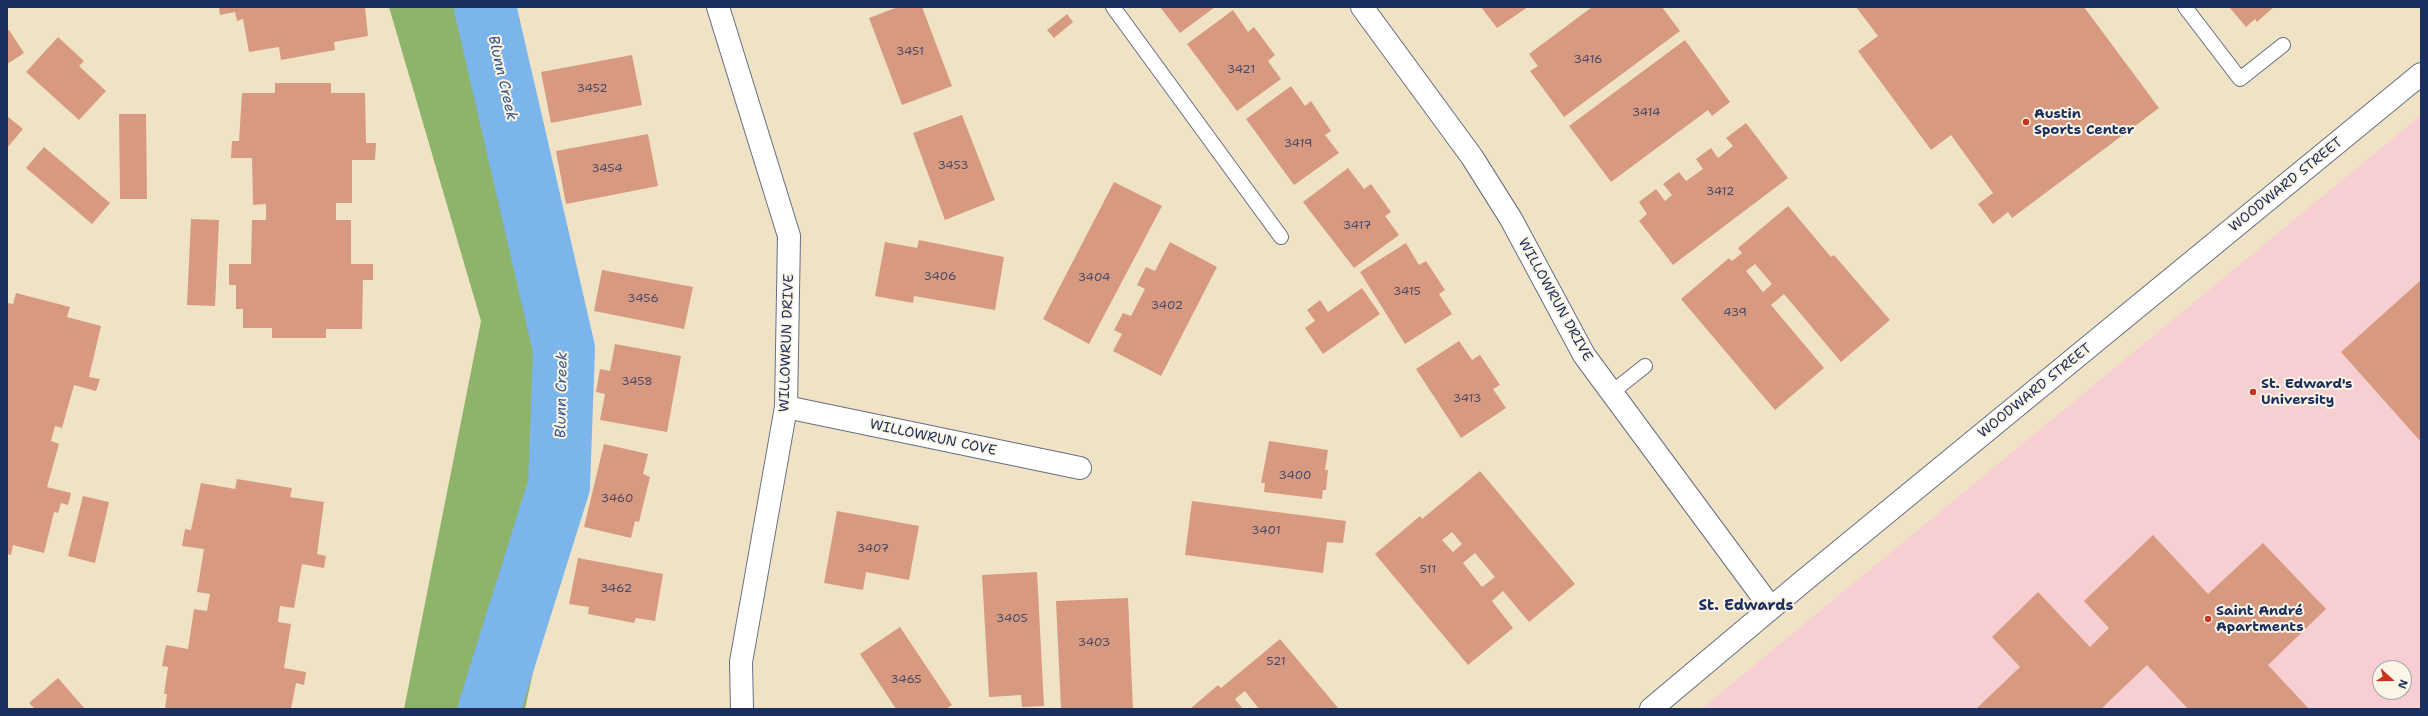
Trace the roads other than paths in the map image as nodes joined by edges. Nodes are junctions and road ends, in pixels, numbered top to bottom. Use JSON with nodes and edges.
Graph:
{"nodes":[{"id":1,"x":718,"y":7,"type":"edge"},
{"id":2,"x":1113,"y":7,"type":"edge"},
{"id":3,"x":1362,"y":7,"type":"edge"},
{"id":4,"x":2185,"y":7,"type":"edge"},
{"id":5,"x":2283,"y":45,"type":"dead end"},
{"id":6,"x":2421,"y":74,"type":"edge"},
{"id":7,"x":1280,"y":237,"type":"dead end"},
{"id":8,"x":1645,"y":366,"type":"dead end"},
{"id":9,"x":1612,"y":393,"type":"junction"},
{"id":10,"x":786,"y":407,"type":"junction"},
{"id":11,"x":1080,"y":468,"type":"dead end"},
{"id":12,"x":1771,"y":608,"type":"junction"},
{"id":13,"x":742,"y":709,"type":"edge"},
{"id":14,"x":1651,"y":709,"type":"edge"}],
"edges":[{"from":1,"to":10,"type":"street","name":"WILLOWRUN DRIVE"},
{"from":2,"to":7,"type":"lane"},
{"from":3,"to":9,"type":"street","name":"WILLOWRUN DRIVE"},
{"from":4,"to":5,"type":"lane"},
{"from":6,"to":12,"type":"street","name":"WOODWARD STREET"},
{"from":8,"to":9,"type":"lane"},
{"from":9,"to":12,"type":"street","name":"WILLOWRUN DRIVE"},
{"from":10,"to":11,"type":"street","name":"WILLOWRUN COVE"},
{"from":10,"to":13,"type":"street","name":"WILLOWRUN DRIVE"},
{"from":12,"to":14,"type":"street","name":"WOODWARD STREET"}]}
